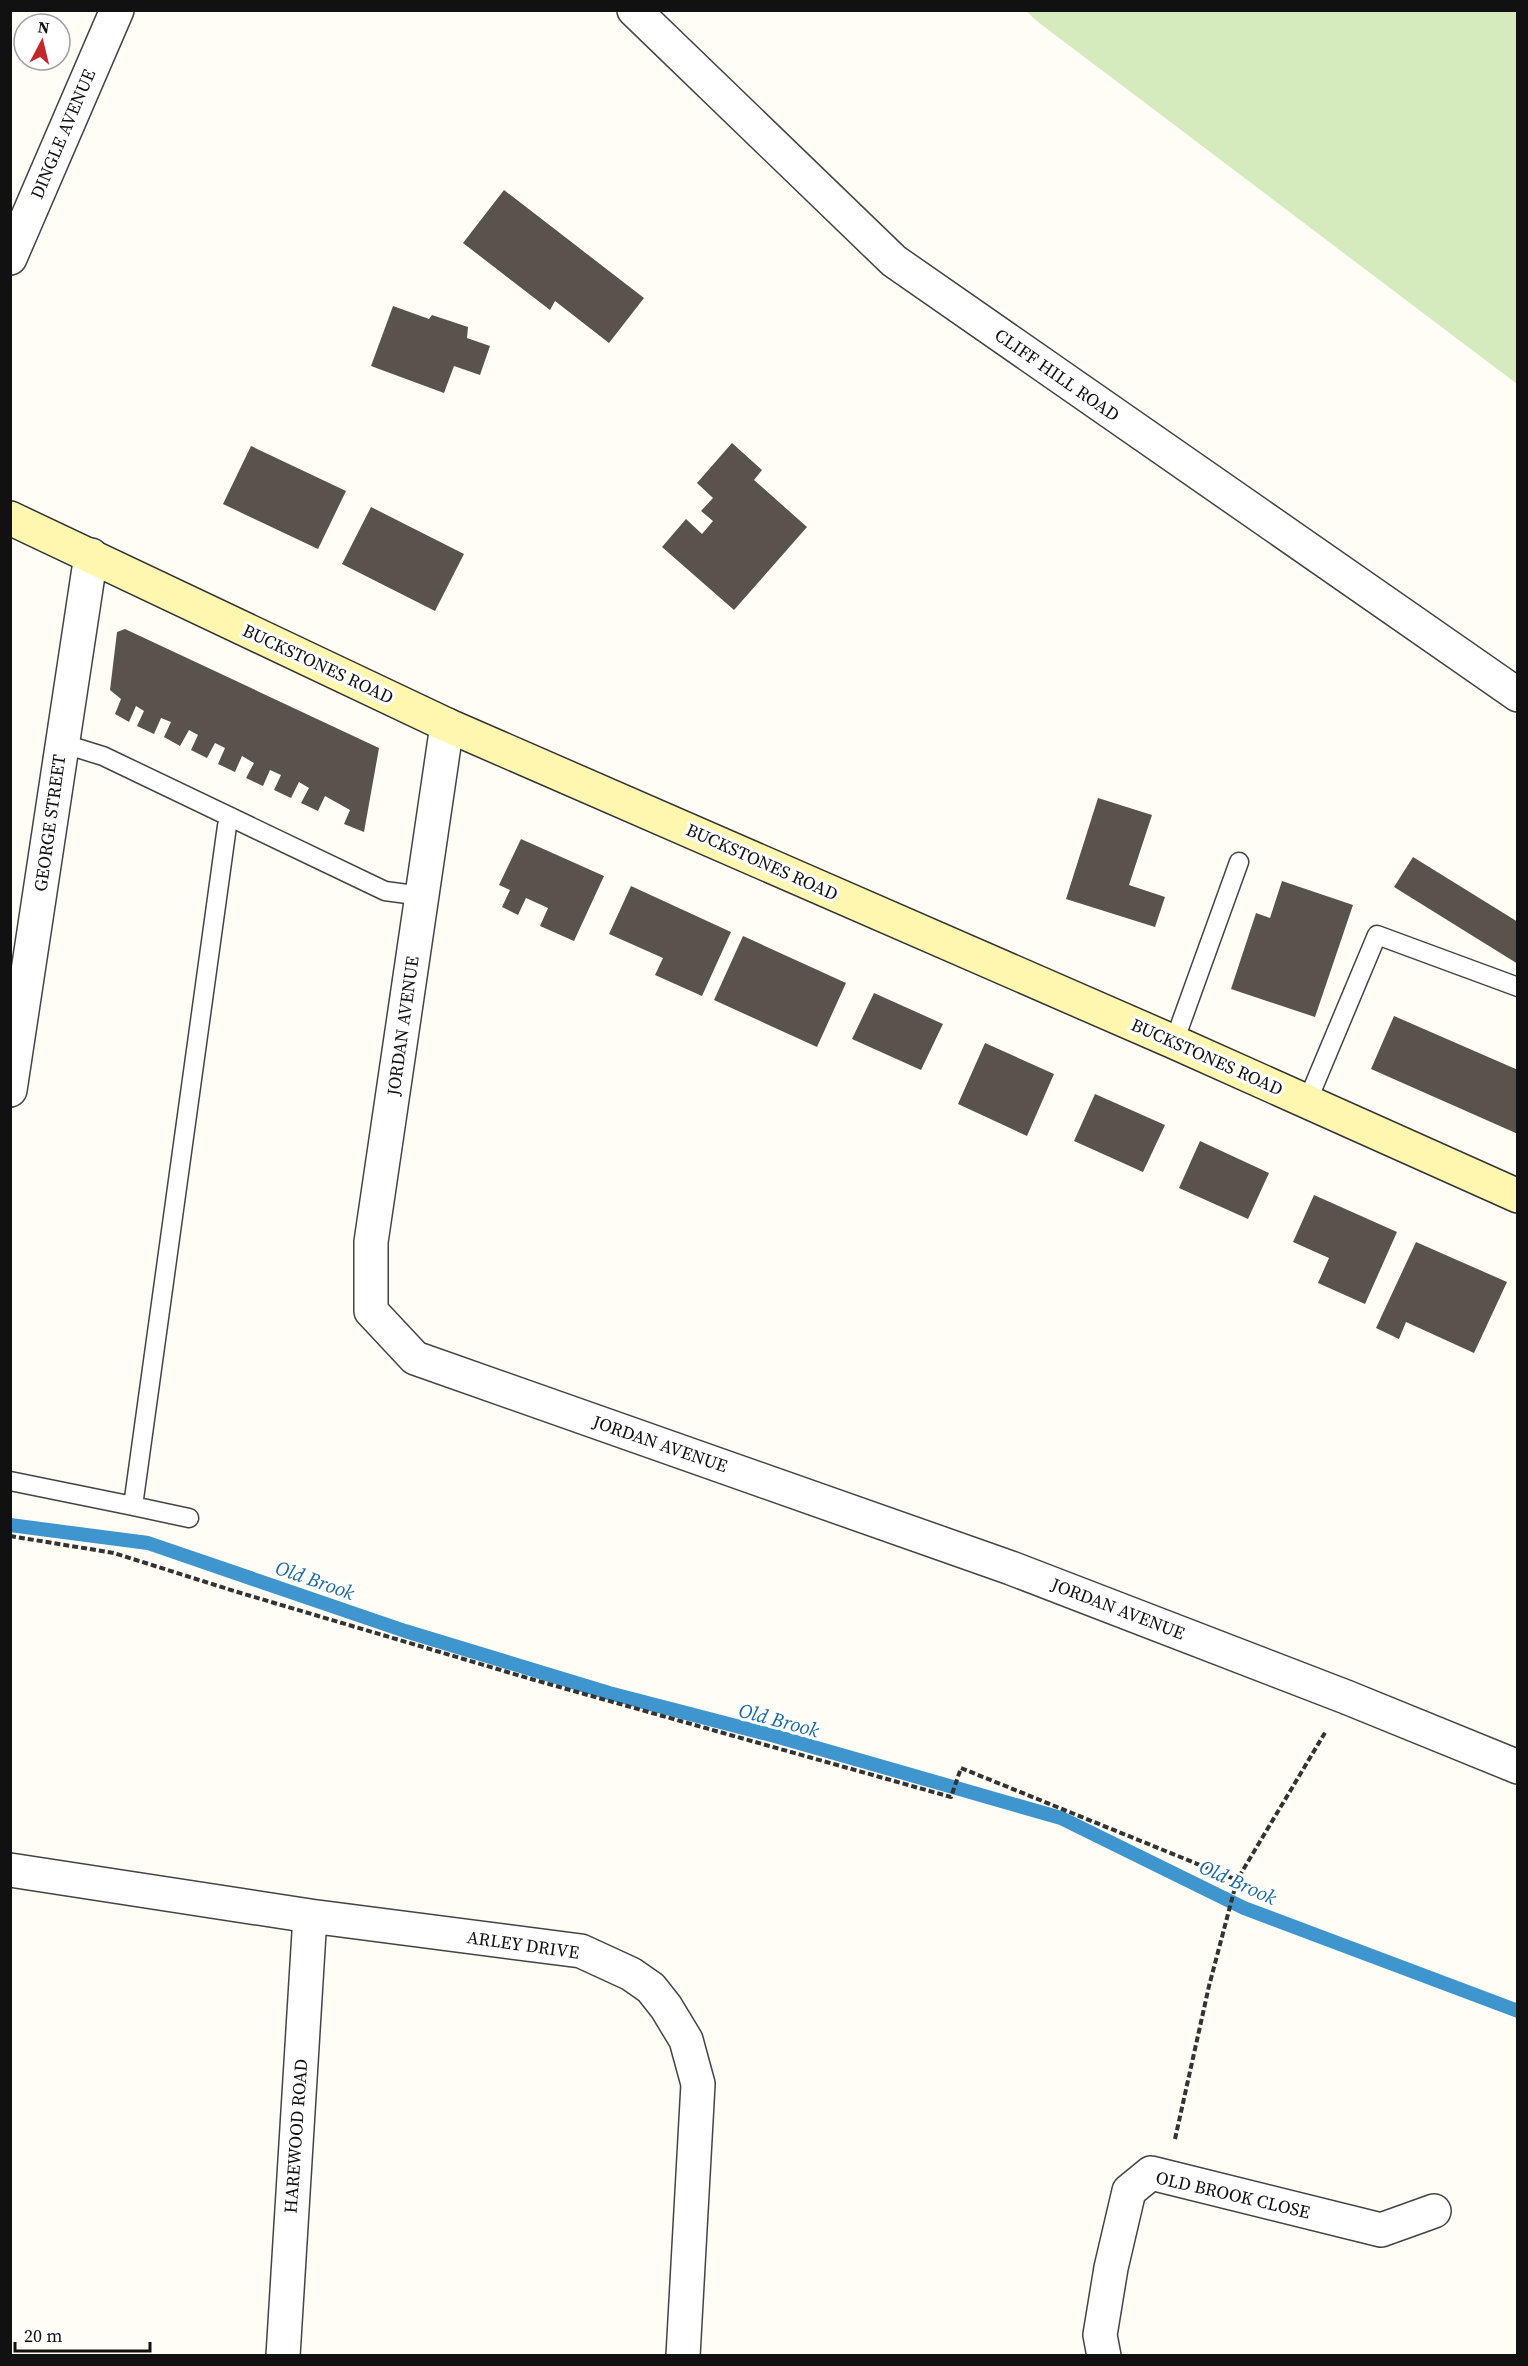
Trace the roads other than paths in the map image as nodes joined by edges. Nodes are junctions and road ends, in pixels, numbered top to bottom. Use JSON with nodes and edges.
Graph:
{"nodes":[{"id":1,"x":117,"y":10,"type":"edge"},
{"id":2,"x":634,"y":10,"type":"edge"},
{"id":3,"x":10,"y":258,"type":"edge"},
{"id":4,"x":10,"y":518,"type":"edge"},
{"id":5,"x":91,"y":555,"type":"junction"},
{"id":6,"x":1518,"y":695,"type":"edge"},
{"id":7,"x":447,"y":725,"type":"junction"},
{"id":8,"x":61,"y":743,"type":"junction"},
{"id":9,"x":231,"y":817,"type":"junction"},
{"id":10,"x":1239,"y":862,"type":"dead end"},
{"id":11,"x":422,"y":896,"type":"junction"},
{"id":12,"x":1518,"y":987,"type":"edge"},
{"id":13,"x":1174,"y":1042,"type":"junction"},
{"id":14,"x":10,"y":1090,"type":"edge"},
{"id":15,"x":1307,"y":1102,"type":"junction"},
{"id":16,"x":1518,"y":1197,"type":"edge"},
{"id":17,"x":10,"y":1481,"type":"edge"},
{"id":18,"x":133,"y":1506,"type":"junction"},
{"id":19,"x":189,"y":1518,"type":"dead end"},
{"id":20,"x":1518,"y":1767,"type":"edge"},
{"id":21,"x":10,"y":1870,"type":"edge"},
{"id":22,"x":310,"y":1916,"type":"junction"},
{"id":23,"x":1434,"y":2211,"type":"dead end"},
{"id":24,"x":283,"y":2355,"type":"edge"},
{"id":25,"x":683,"y":2355,"type":"edge"},
{"id":26,"x":1104,"y":2355,"type":"edge"}],
"edges":[{"from":1,"to":3,"type":"street","name":"DINGLE AVENUE"},
{"from":2,"to":6,"type":"street","name":"CLIFF HILL ROAD"},
{"from":4,"to":5,"type":"main road","name":"BUCKSTONES ROAD"},
{"from":5,"to":7,"type":"main road","name":"BUCKSTONES ROAD"},
{"from":5,"to":8,"type":"street","name":"GEORGE STREET"},
{"from":7,"to":11,"type":"street","name":"JORDAN AVENUE"},
{"from":7,"to":13,"type":"main road","name":"BUCKSTONES ROAD"},
{"from":8,"to":9,"type":"lane"},
{"from":8,"to":14,"type":"street","name":"GEORGE STREET"},
{"from":9,"to":11,"type":"lane"},
{"from":9,"to":18,"type":"lane"},
{"from":10,"to":13,"type":"lane"},
{"from":11,"to":20,"type":"street","name":"JORDAN AVENUE"},
{"from":12,"to":15,"type":"lane"},
{"from":13,"to":15,"type":"main road","name":"BUCKSTONES ROAD"},
{"from":15,"to":16,"type":"main road","name":"BUCKSTONES ROAD"},
{"from":17,"to":18,"type":"lane"},
{"from":18,"to":19,"type":"lane"},
{"from":21,"to":22,"type":"street","name":"ARLEY DRIVE"},
{"from":22,"to":24,"type":"street","name":"HAREWOOD ROAD"},
{"from":22,"to":25,"type":"street","name":"ARLEY DRIVE"},
{"from":23,"to":26,"type":"street","name":"OLD BROOK CLOSE"}]}
